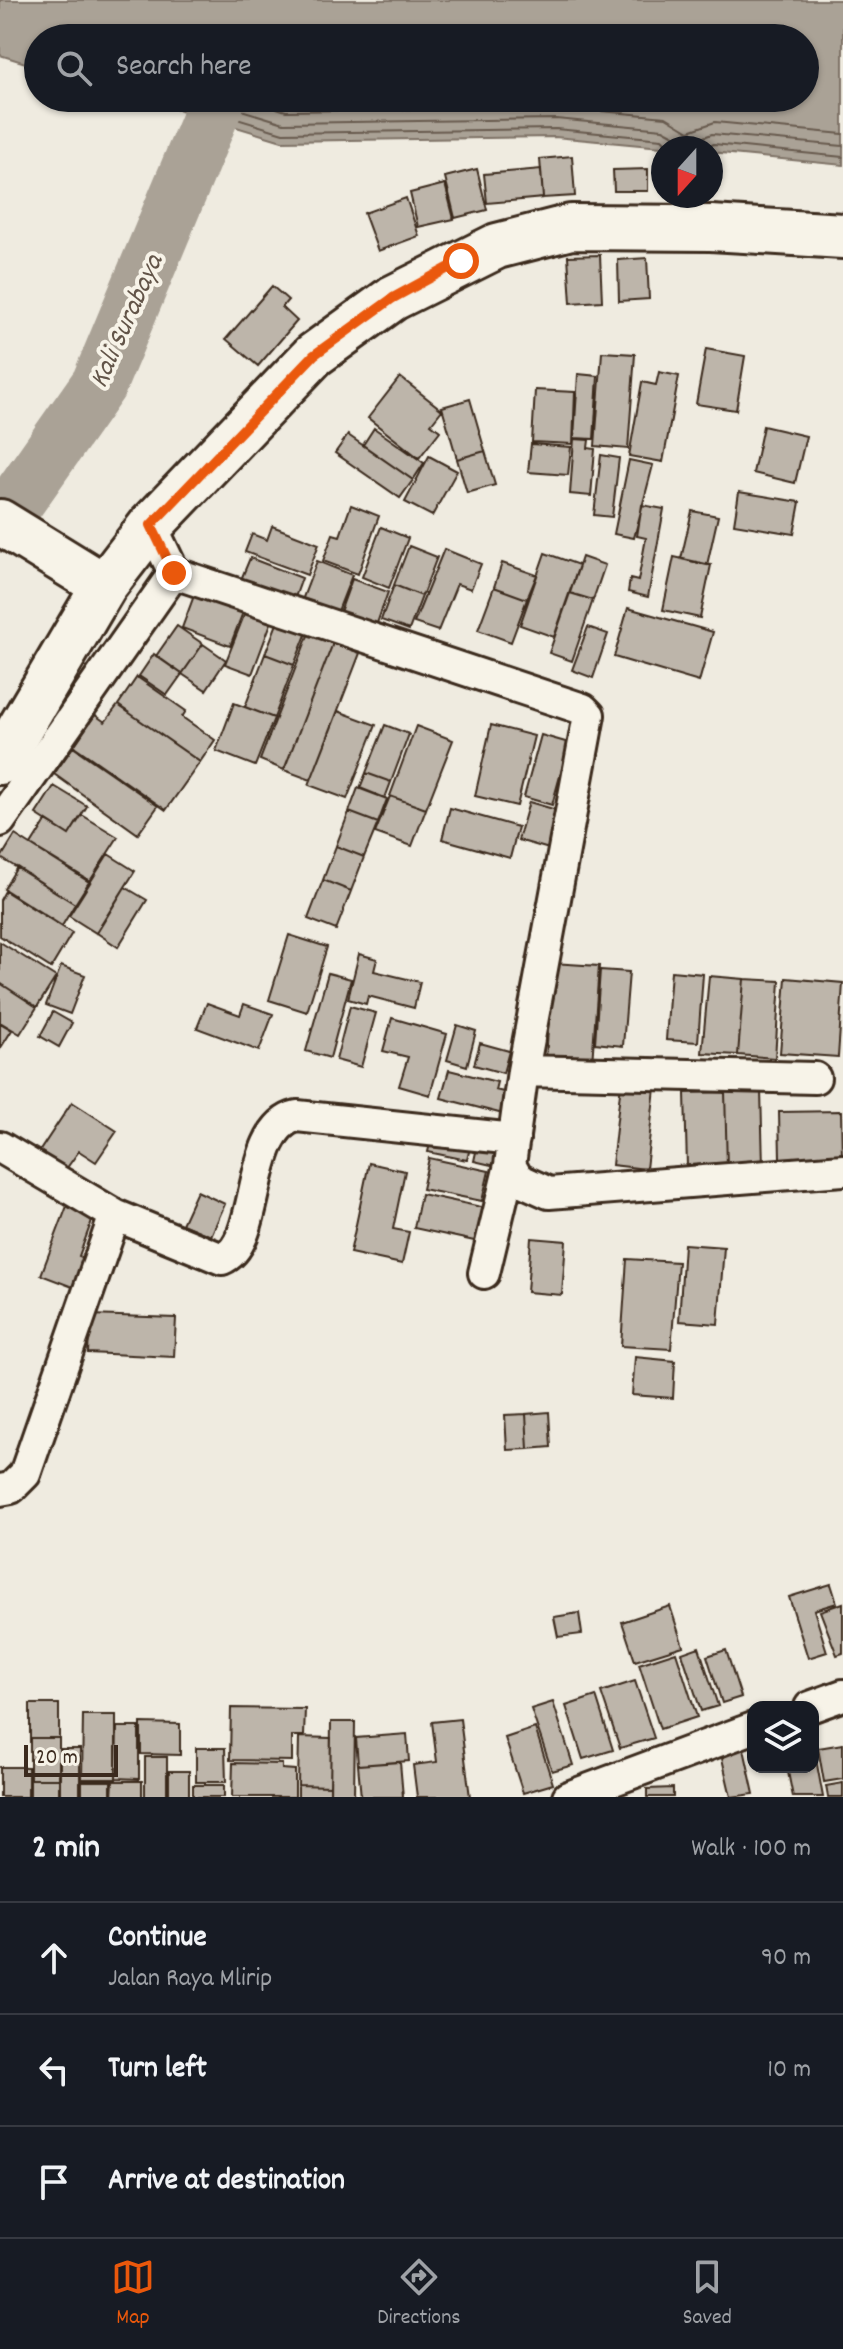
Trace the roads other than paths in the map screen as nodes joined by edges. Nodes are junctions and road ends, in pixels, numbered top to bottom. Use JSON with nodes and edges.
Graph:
{"nodes":[{"id":1,"x":843,"y":236,"type":"edge"},
{"id":2,"x":0,"y":522,"type":"edge"},
{"id":3,"x":151,"y":525,"type":"junction"},
{"id":4,"x":174,"y":573,"type":"junction"},
{"id":5,"x":104,"y":586,"type":"junction"},
{"id":6,"x":0,"y":762,"type":"edge"},
{"id":7,"x":0,"y":821,"type":"edge"},
{"id":8,"x":523,"y":1071,"type":"junction"},
{"id":9,"x":815,"y":1078,"type":"dead end"},
{"id":10,"x":0,"y":1147,"type":"edge"},
{"id":11,"x":512,"y":1152,"type":"junction"},
{"id":12,"x":843,"y":1170,"type":"edge"},
{"id":13,"x":115,"y":1215,"type":"junction"},
{"id":14,"x":484,"y":1273,"type":"dead end"},
{"id":15,"x":0,"y":1490,"type":"edge"},
{"id":16,"x":843,"y":1695,"type":"edge"},
{"id":17,"x":819,"y":1704,"type":"edge"},
{"id":18,"x":747,"y":1730,"type":"edge"},
{"id":19,"x":568,"y":1797,"type":"edge"}],
"edges":[{"from":1,"to":3,"type":"main road"},
{"from":2,"to":5,"type":"main road"},
{"from":3,"to":4,"type":"street"},
{"from":3,"to":5,"type":"main road"},
{"from":4,"to":7,"type":"street"},
{"from":4,"to":8,"type":"street"},
{"from":5,"to":6,"type":"main road"},
{"from":8,"to":9,"type":"street"},
{"from":8,"to":11,"type":"street"},
{"from":10,"to":13,"type":"street"},
{"from":11,"to":12,"type":"street"},
{"from":11,"to":13,"type":"street"},
{"from":11,"to":14,"type":"street"},
{"from":13,"to":15,"type":"street"},
{"from":16,"to":17,"type":"street"},
{"from":18,"to":19,"type":"street"}]}
